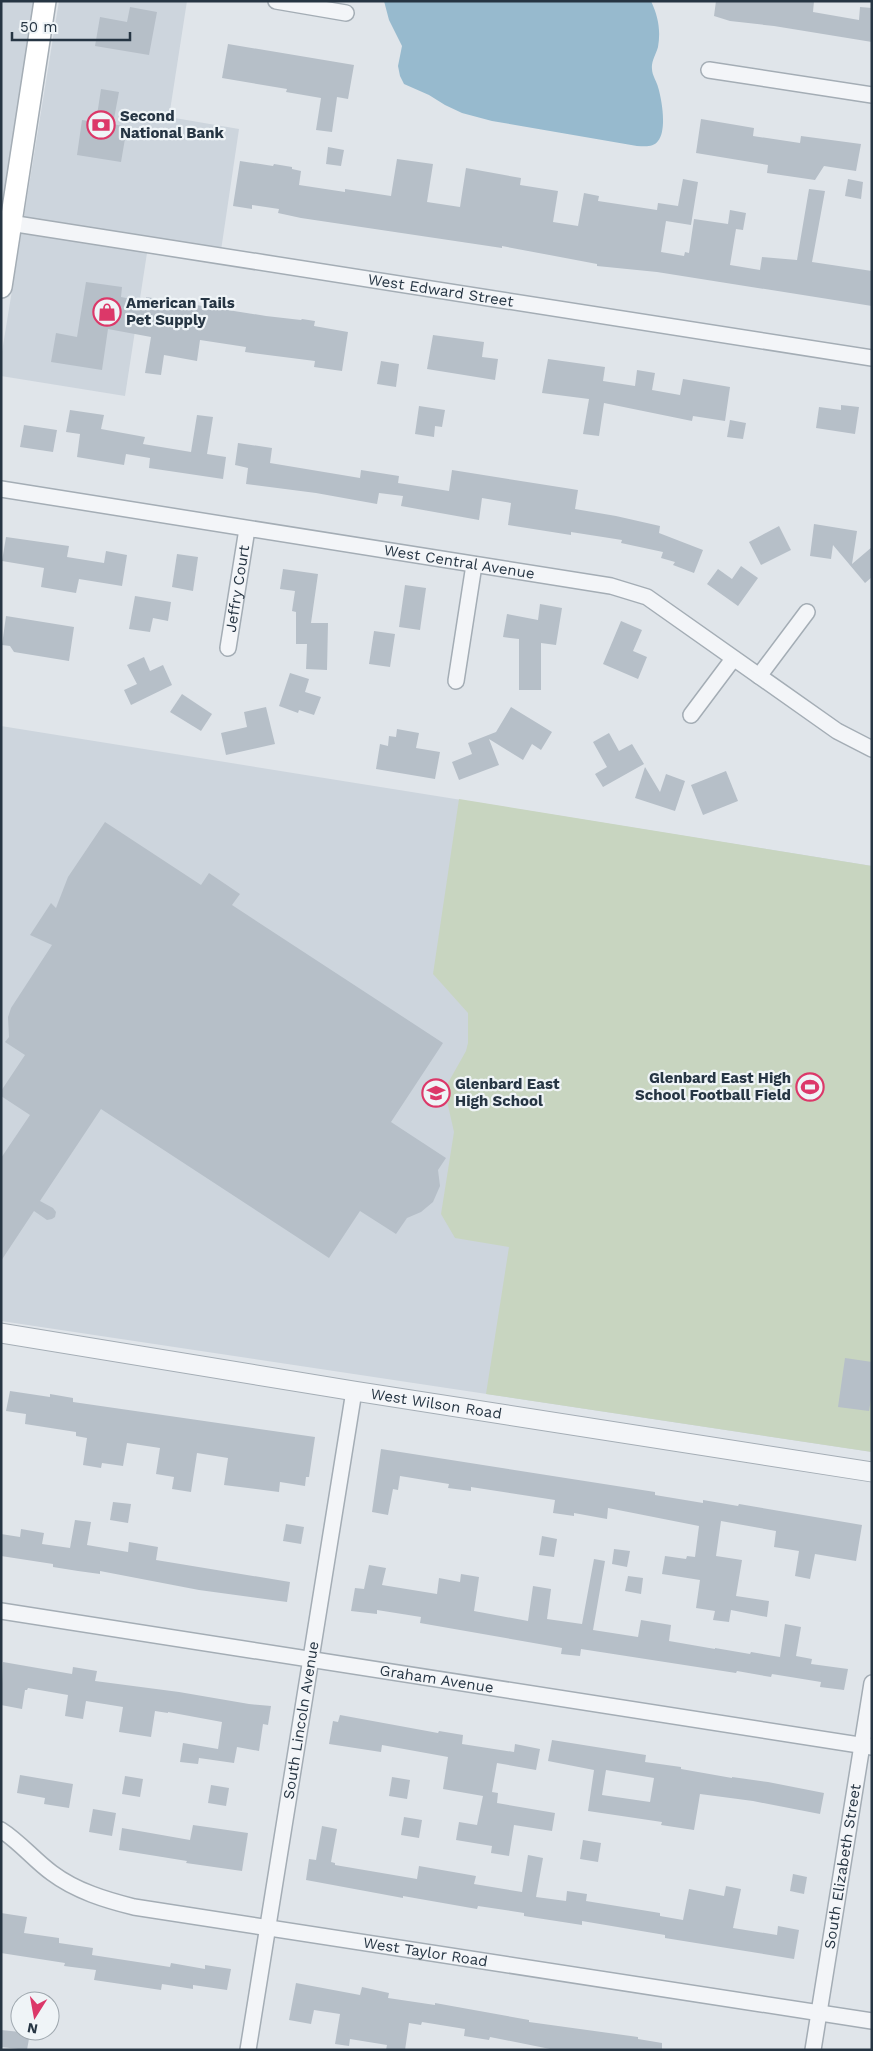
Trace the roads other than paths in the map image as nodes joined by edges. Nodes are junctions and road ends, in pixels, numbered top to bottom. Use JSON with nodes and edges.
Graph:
{"nodes":[{"id":1,"x":45,"y":1,"type":"edge"},
{"id":2,"x":276,"y":1,"type":"edge"},
{"id":3,"x":346,"y":12,"type":"dead end"},
{"id":4,"x":709,"y":70,"type":"dead end"},
{"id":5,"x":872,"y":95,"type":"edge"},
{"id":6,"x":10,"y":223,"type":"junction"},
{"id":7,"x":1,"y":287,"type":"edge"},
{"id":8,"x":872,"y":358,"type":"edge"},
{"id":9,"x":1,"y":489,"type":"edge"},
{"id":10,"x":247,"y":529,"type":"junction"},
{"id":11,"x":474,"y":565,"type":"junction"},
{"id":12,"x":807,"y":612,"type":"dead end"},
{"id":13,"x":228,"y":648,"type":"dead end"},
{"id":14,"x":733,"y":659,"type":"junction"},
{"id":15,"x":759,"y":676,"type":"junction"},
{"id":16,"x":456,"y":681,"type":"dead end"},
{"id":17,"x":691,"y":715,"type":"dead end"},
{"id":18,"x":872,"y":749,"type":"edge"},
{"id":19,"x":1,"y":1333,"type":"edge"},
{"id":20,"x":354,"y":1391,"type":"junction"},
{"id":21,"x":872,"y":1472,"type":"edge"},
{"id":22,"x":1,"y":1611,"type":"edge"},
{"id":23,"x":311,"y":1659,"type":"junction"},
{"id":24,"x":872,"y":1683,"type":"edge"},
{"id":25,"x":867,"y":1746,"type":"edge"},
{"id":26,"x":1,"y":1830,"type":"edge"},
{"id":27,"x":268,"y":1927,"type":"junction"},
{"id":28,"x":819,"y":2013,"type":"junction"},
{"id":29,"x":872,"y":2021,"type":"edge"},
{"id":30,"x":248,"y":2050,"type":"edge"},
{"id":31,"x":813,"y":2050,"type":"edge"}],
"edges":[{"from":1,"to":6,"type":"main road"},
{"from":2,"to":3,"type":"street"},
{"from":4,"to":5,"type":"street"},
{"from":6,"to":7,"type":"main road"},
{"from":6,"to":8,"type":"street","name":"West Edward Street"},
{"from":9,"to":10,"type":"street","name":"West Central Avenue"},
{"from":10,"to":11,"type":"street","name":"West Central Avenue"},
{"from":10,"to":13,"type":"street","name":"Jeffry Court"},
{"from":11,"to":14,"type":"street","name":"West Central Avenue"},
{"from":11,"to":16,"type":"street"},
{"from":12,"to":15,"type":"street"},
{"from":14,"to":15,"type":"street","name":"West Central Avenue"},
{"from":14,"to":17,"type":"street"},
{"from":15,"to":18,"type":"street","name":"West Central Avenue"},
{"from":19,"to":20,"type":"street","name":"West Wilson Road"},
{"from":20,"to":21,"type":"street","name":"West Wilson Road"},
{"from":20,"to":23,"type":"street","name":"South Lincoln Avenue"},
{"from":22,"to":23,"type":"street","name":"Graham Avenue"},
{"from":23,"to":25,"type":"street","name":"Graham Avenue"},
{"from":23,"to":27,"type":"street","name":"South Lincoln Avenue"},
{"from":24,"to":25,"type":"street","name":"South Elizabeth Street"},
{"from":25,"to":28,"type":"street","name":"South Elizabeth Street"},
{"from":26,"to":27,"type":"street","name":"West Taylor Road"},
{"from":27,"to":28,"type":"street","name":"West Taylor Road"},
{"from":27,"to":30,"type":"street","name":"South Lincoln Avenue"},
{"from":28,"to":29,"type":"street","name":"West Taylor Road"},
{"from":28,"to":31,"type":"street","name":"South Elizabeth Street"}]}
